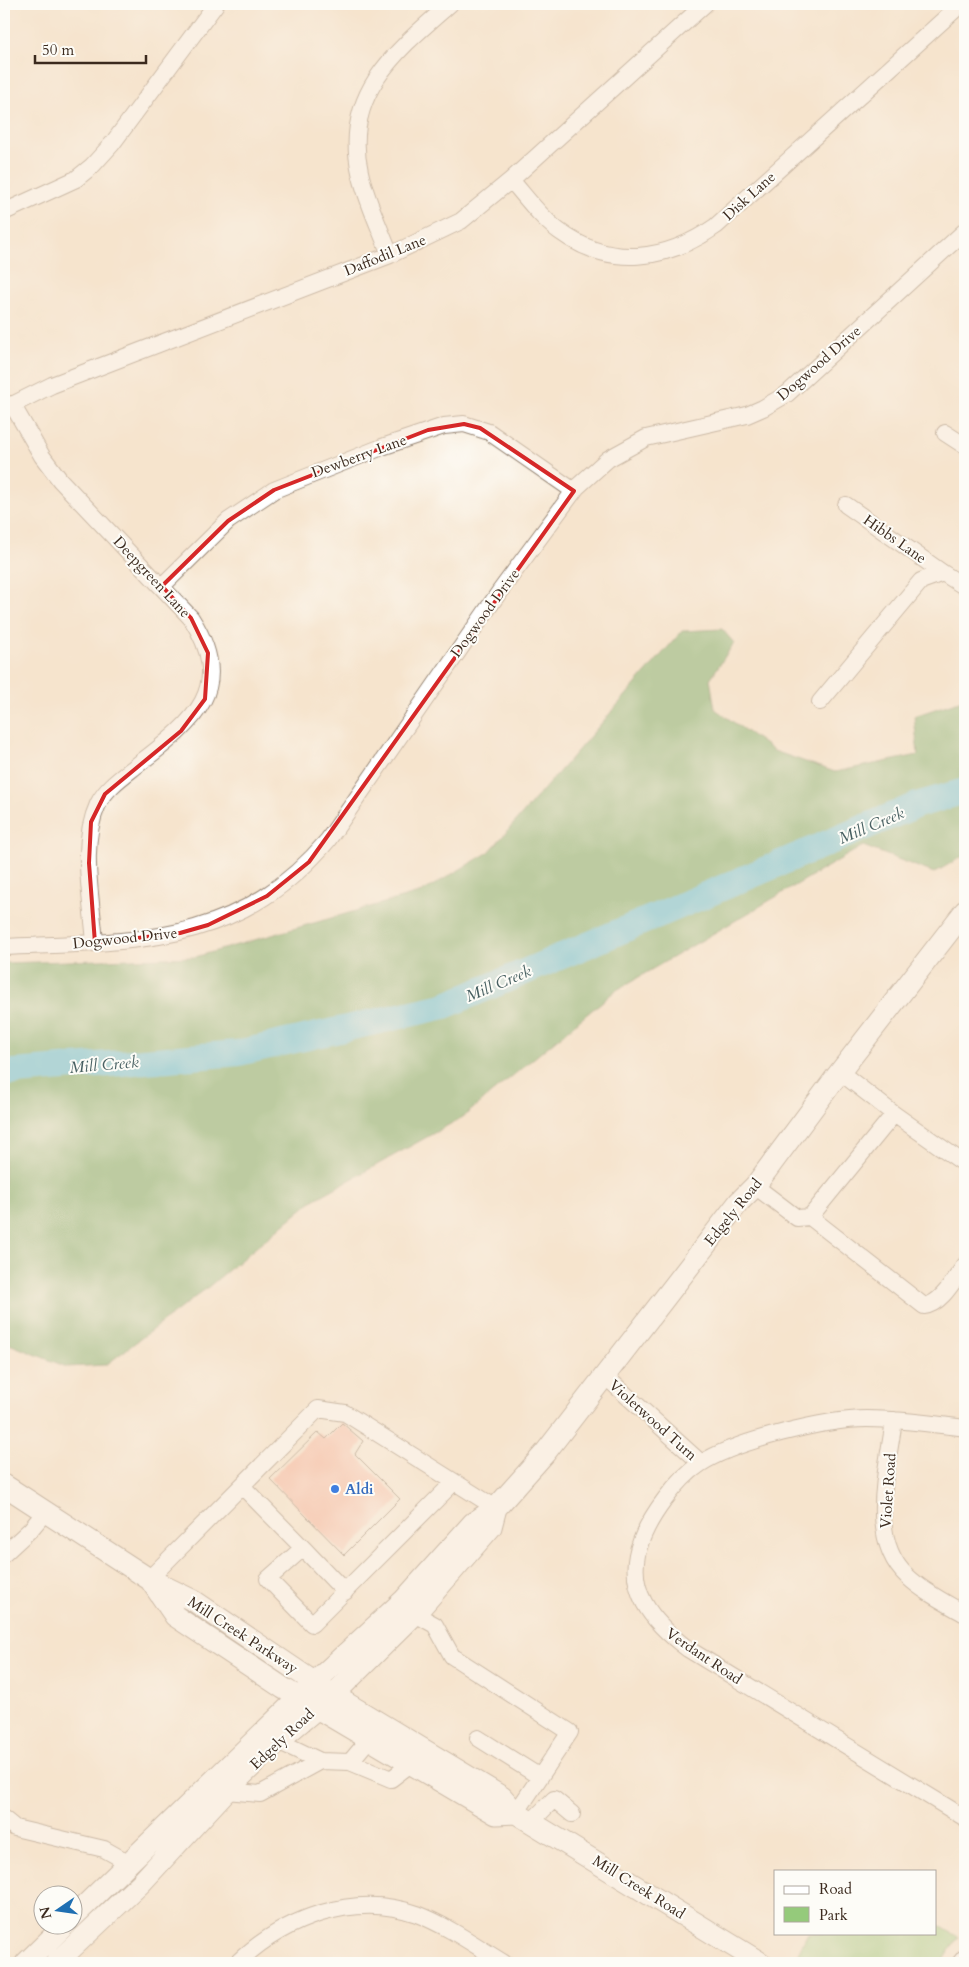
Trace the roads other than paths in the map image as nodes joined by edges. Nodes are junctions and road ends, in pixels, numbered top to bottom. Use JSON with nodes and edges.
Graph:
{"nodes":[{"id":1,"x":216,"y":4,"type":"edge"},
{"id":2,"x":450,"y":4,"type":"edge"},
{"id":3,"x":706,"y":4,"type":"edge"},
{"id":4,"x":961,"y":7,"type":"edge"},
{"id":5,"x":511,"y":180,"type":"junction"},
{"id":6,"x":4,"y":212,"type":"edge"},
{"id":7,"x":965,"y":231,"type":"edge"},
{"id":8,"x":390,"y":254,"type":"junction"},
{"id":9,"x":8,"y":406,"type":"edge"},
{"id":10,"x":945,"y":433,"type":"dead end"},
{"id":11,"x":965,"y":446,"type":"edge"},
{"id":12,"x":574,"y":491,"type":"junction"},
{"id":13,"x":846,"y":505,"type":"dead end"},
{"id":14,"x":943,"y":573,"type":"junction"},
{"id":15,"x":162,"y":586,"type":"junction"},
{"id":16,"x":965,"y":588,"type":"edge"},
{"id":17,"x":820,"y":702,"type":"dead end"},
{"id":18,"x":965,"y":911,"type":"edge"},
{"id":19,"x":95,"y":943,"type":"junction"},
{"id":20,"x":4,"y":947,"type":"edge"},
{"id":21,"x":840,"y":1072,"type":"junction"},
{"id":22,"x":894,"y":1114,"type":"junction"},
{"id":23,"x":965,"y":1164,"type":"edge"},
{"id":24,"x":755,"y":1186,"type":"junction"},
{"id":25,"x":810,"y":1217,"type":"junction"},
{"id":26,"x":965,"y":1265,"type":"edge"},
{"id":27,"x":605,"y":1376,"type":"junction"},
{"id":28,"x":894,"y":1420,"type":"junction"},
{"id":29,"x":965,"y":1428,"type":"edge"},
{"id":30,"x":701,"y":1463,"type":"junction"},
{"id":31,"x":454,"y":1482,"type":"junction"},
{"id":32,"x":4,"y":1485,"type":"edge"},
{"id":33,"x":242,"y":1486,"type":"junction"},
{"id":34,"x":496,"y":1508,"type":"junction"},
{"id":35,"x":46,"y":1511,"type":"junction"},
{"id":36,"x":303,"y":1548,"type":"junction"},
{"id":37,"x":4,"y":1554,"type":"edge"},
{"id":38,"x":149,"y":1579,"type":"junction"},
{"id":39,"x":345,"y":1592,"type":"junction"},
{"id":40,"x":415,"y":1614,"type":"junction"},
{"id":41,"x":965,"y":1614,"type":"edge"},
{"id":42,"x":316,"y":1695,"type":"junction"},
{"id":43,"x":370,"y":1738,"type":"junction"},
{"id":44,"x":478,"y":1738,"type":"dead end"},
{"id":45,"x":278,"y":1741,"type":"junction"},
{"id":46,"x":320,"y":1761,"type":"junction"},
{"id":47,"x":350,"y":1762,"type":"junction"},
{"id":48,"x":412,"y":1763,"type":"junction"},
{"id":49,"x":540,"y":1777,"type":"junction"},
{"id":50,"x":226,"y":1791,"type":"junction"},
{"id":51,"x":572,"y":1814,"type":"dead end"},
{"id":52,"x":524,"y":1817,"type":"junction"},
{"id":53,"x":965,"y":1818,"type":"edge"},
{"id":54,"x":4,"y":1819,"type":"edge"},
{"id":55,"x":129,"y":1863,"type":"junction"},
{"id":56,"x":82,"y":1908,"type":"edge"},
{"id":57,"x":56,"y":1934,"type":"edge"},
{"id":58,"x":965,"y":1957,"type":"edge"},
{"id":59,"x":26,"y":1963,"type":"edge"},
{"id":60,"x":56,"y":1963,"type":"edge"},
{"id":61,"x":238,"y":1963,"type":"edge"},
{"id":62,"x":504,"y":1963,"type":"edge"},
{"id":63,"x":761,"y":1963,"type":"edge"},
{"id":64,"x":960,"y":1963,"type":"edge"}],
"edges":[{"from":1,"to":6,"type":"street"},
{"from":2,"to":8,"type":"street"},
{"from":3,"to":5,"type":"street","name":"Daffodil Lane"},
{"from":4,"to":5,"type":"street","name":"Disk Lane"},
{"from":5,"to":8,"type":"street","name":"Daffodil Lane"},
{"from":7,"to":12,"type":"street","name":"Dogwood Drive"},
{"from":8,"to":9,"type":"street","name":"Daffodil Lane"},
{"from":9,"to":15,"type":"street","name":"Deepgreen Lane"},
{"from":10,"to":11,"type":"street"},
{"from":12,"to":15,"type":"street","name":"Dewberry Lane"},
{"from":12,"to":19,"type":"street","name":"Dogwood Drive"},
{"from":13,"to":14,"type":"street","name":"Hibbs Lane"},
{"from":14,"to":16,"type":"street","name":"Hibbs Lane"},
{"from":14,"to":17,"type":"street"},
{"from":15,"to":19,"type":"street","name":"Deepgreen Lane"},
{"from":18,"to":21,"type":"main road","name":"Edgely Road"},
{"from":19,"to":20,"type":"street","name":"Dogwood Drive"},
{"from":21,"to":22,"type":"street"},
{"from":21,"to":24,"type":"main road","name":"Edgely Road"},
{"from":22,"to":23,"type":"street"},
{"from":22,"to":25,"type":"street"},
{"from":24,"to":25,"type":"street"},
{"from":24,"to":27,"type":"main road","name":"Edgely Road"},
{"from":25,"to":26,"type":"street"},
{"from":27,"to":30,"type":"street","name":"Violetwood Turn"},
{"from":27,"to":34,"type":"main road","name":"Edgely Road"},
{"from":28,"to":29,"type":"street","name":"Verdant Road"},
{"from":28,"to":30,"type":"street","name":"Verdant Road"},
{"from":28,"to":41,"type":"street","name":"Violet Road"},
{"from":30,"to":53,"type":"street","name":"Verdant Road"},
{"from":31,"to":33,"type":"street"},
{"from":31,"to":34,"type":"street"},
{"from":31,"to":39,"type":"street"},
{"from":32,"to":35,"type":"main road","name":"Mill Creek Parkway"},
{"from":33,"to":36,"type":"street"},
{"from":33,"to":38,"type":"street"},
{"from":34,"to":40,"type":"main road","name":"Edgely Road"},
{"from":34,"to":42,"type":"main road","name":"Edgely Road"},
{"from":35,"to":37,"type":"street"},
{"from":35,"to":38,"type":"main road","name":"Mill Creek Parkway"},
{"from":36,"to":39,"type":"street"},
{"from":36,"to":39,"type":"street"},
{"from":38,"to":42,"type":"main road","name":"Mill Creek Parkway"},
{"from":40,"to":42,"type":"main road","name":"Edgely Road"},
{"from":40,"to":49,"type":"street"},
{"from":42,"to":43,"type":"main road","name":"Mill Creek Road"},
{"from":42,"to":45,"type":"main road","name":"Edgely Road"},
{"from":42,"to":52,"type":"main road","name":"Mill Creek Road"},
{"from":42,"to":55,"type":"main road","name":"Edgely Road"},
{"from":43,"to":47,"type":"street"},
{"from":43,"to":48,"type":"main road","name":"Mill Creek Road"},
{"from":44,"to":49,"type":"street"},
{"from":45,"to":46,"type":"street"},
{"from":45,"to":50,"type":"main road","name":"Edgely Road"},
{"from":46,"to":47,"type":"street"},
{"from":46,"to":50,"type":"street"},
{"from":47,"to":48,"type":"street"},
{"from":48,"to":52,"type":"main road","name":"Mill Creek Road"},
{"from":49,"to":52,"type":"street"},
{"from":50,"to":60,"type":"main road","name":"Edgely Road"},
{"from":51,"to":52,"type":"street"},
{"from":52,"to":63,"type":"main road","name":"Mill Creek Road"},
{"from":54,"to":55,"type":"street"},
{"from":55,"to":56,"type":"main road","name":"Edgely Road"},
{"from":57,"to":59,"type":"main road"},
{"from":58,"to":64,"type":"street"},
{"from":61,"to":62,"type":"street"}]}
